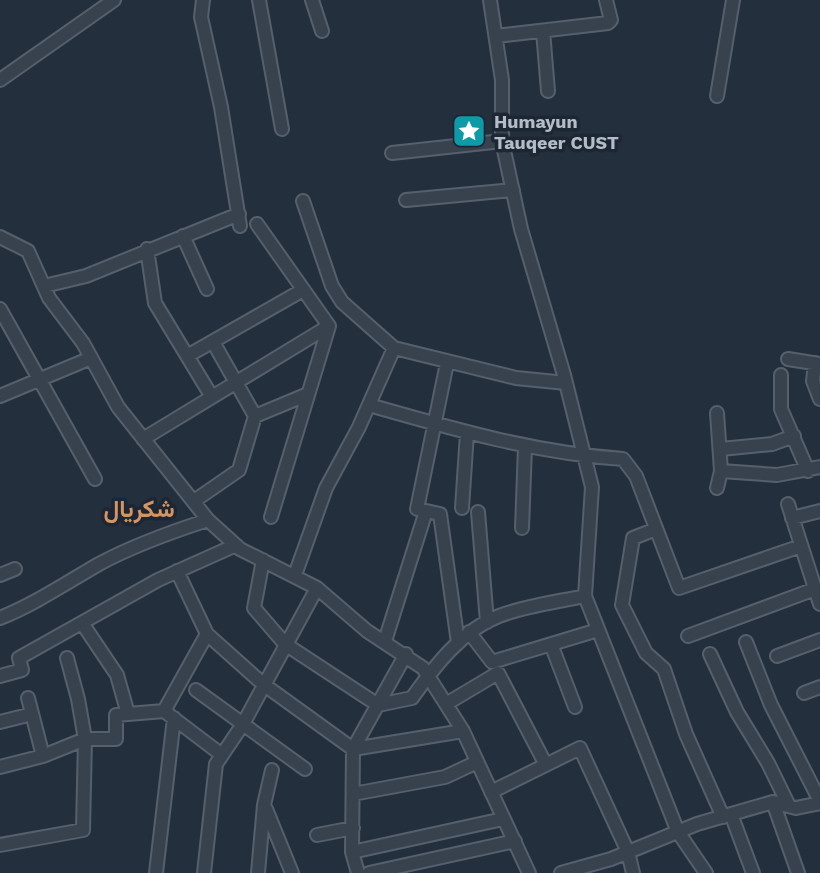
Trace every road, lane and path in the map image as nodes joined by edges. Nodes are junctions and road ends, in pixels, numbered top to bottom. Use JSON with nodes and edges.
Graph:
{"nodes":[{"id":1,"x":114,"y":0,"type":"edge"},
{"id":2,"x":203,"y":0,"type":"edge"},
{"id":3,"x":259,"y":0,"type":"edge"},
{"id":4,"x":312,"y":0,"type":"edge"},
{"id":5,"x":490,"y":0,"type":"edge"},
{"id":6,"x":606,"y":0,"type":"edge"},
{"id":7,"x":733,"y":0,"type":"edge"},
{"id":8,"x":322,"y":31,"type":"dead end"},
{"id":9,"x":543,"y":31,"type":"junction"},
{"id":10,"x":496,"y":36,"type":"junction"},
{"id":11,"x":0,"y":80,"type":"edge"},
{"id":12,"x":548,"y":91,"type":"dead end"},
{"id":13,"x":717,"y":96,"type":"dead end"},
{"id":14,"x":282,"y":129,"type":"dead end"},
{"id":15,"x":502,"y":141,"type":"junction"},
{"id":16,"x":392,"y":153,"type":"dead end"},
{"id":17,"x":513,"y":190,"type":"junction"},
{"id":18,"x":406,"y":200,"type":"dead end"},
{"id":19,"x":303,"y":201,"type":"dead end"},
{"id":20,"x":257,"y":224,"type":"dead end"},
{"id":21,"x":183,"y":236,"type":"junction"},
{"id":22,"x":0,"y":237,"type":"edge"},
{"id":23,"x":147,"y":249,"type":"junction"},
{"id":24,"x":44,"y":286,"type":"junction"},
{"id":25,"x":207,"y":289,"type":"dead end"},
{"id":26,"x":303,"y":290,"type":"junction"},
{"id":27,"x":0,"y":309,"type":"edge"},
{"id":28,"x":329,"y":326,"type":"junction"},
{"id":29,"x":214,"y":342,"type":"junction"},
{"id":30,"x":394,"y":348,"type":"junction"},
{"id":31,"x":189,"y":355,"type":"junction"},
{"id":32,"x":91,"y":358,"type":"junction"},
{"id":33,"x":788,"y":359,"type":"dead end"},
{"id":34,"x":447,"y":362,"type":"junction"},
{"id":35,"x":818,"y":364,"type":"edge"},
{"id":36,"x":781,"y":375,"type":"dead end"},
{"id":37,"x":39,"y":380,"type":"junction"},
{"id":38,"x":237,"y":382,"type":"junction"},
{"id":39,"x":566,"y":383,"type":"junction"},
{"id":40,"x":308,"y":394,"type":"junction"},
{"id":41,"x":0,"y":396,"type":"edge"},
{"id":42,"x":212,"y":397,"type":"junction"},
{"id":43,"x":820,"y":399,"type":"edge"},
{"id":44,"x":369,"y":405,"type":"junction"},
{"id":45,"x":717,"y":414,"type":"dead end"},
{"id":46,"x":255,"y":416,"type":"junction"},
{"id":47,"x":435,"y":424,"type":"junction"},
{"id":48,"x":467,"y":433,"type":"junction"},
{"id":49,"x":794,"y":436,"type":"junction"},
{"id":50,"x":143,"y":439,"type":"junction"},
{"id":51,"x":525,"y":447,"type":"junction"},
{"id":52,"x":720,"y":449,"type":"junction"},
{"id":53,"x":584,"y":457,"type":"junction"},
{"id":54,"x":814,"y":469,"type":"edge"},
{"id":55,"x":721,"y":471,"type":"junction"},
{"id":56,"x":95,"y":479,"type":"dead end"},
{"id":57,"x":717,"y":488,"type":"dead end"},
{"id":58,"x":194,"y":501,"type":"junction"},
{"id":59,"x":788,"y":504,"type":"dead end"},
{"id":60,"x":461,"y":508,"type":"dead end"},
{"id":61,"x":426,"y":511,"type":"junction"},
{"id":62,"x":820,"y":511,"type":"edge"},
{"id":63,"x":478,"y":512,"type":"dead end"},
{"id":64,"x":271,"y":517,"type":"dead end"},
{"id":65,"x":792,"y":518,"type":"junction"},
{"id":66,"x":208,"y":520,"type":"junction"},
{"id":67,"x":522,"y":528,"type":"dead end"},
{"id":68,"x":656,"y":529,"type":"junction"},
{"id":69,"x":236,"y":545,"type":"junction"},
{"id":70,"x":802,"y":546,"type":"junction"},
{"id":71,"x":263,"y":560,"type":"junction"},
{"id":72,"x":15,"y":569,"type":"dead end"},
{"id":73,"x":177,"y":571,"type":"junction"},
{"id":74,"x":0,"y":575,"type":"edge"},
{"id":75,"x":295,"y":575,"type":"junction"},
{"id":76,"x":317,"y":588,"type":"junction"},
{"id":77,"x":815,"y":589,"type":"junction"},
{"id":78,"x":585,"y":596,"type":"junction"},
{"id":79,"x":820,"y":604,"type":"edge"},
{"id":80,"x":0,"y":618,"type":"edge"},
{"id":81,"x":487,"y":622,"type":"junction"},
{"id":82,"x":82,"y":623,"type":"junction"},
{"id":83,"x":598,"y":630,"type":"junction"},
{"id":84,"x":469,"y":632,"type":"junction"},
{"id":85,"x":207,"y":634,"type":"junction"},
{"id":86,"x":688,"y":636,"type":"dead end"},
{"id":87,"x":820,"y":639,"type":"edge"},
{"id":88,"x":385,"y":641,"type":"junction"},
{"id":89,"x":746,"y":642,"type":"dead end"},
{"id":90,"x":458,"y":643,"type":"junction"},
{"id":91,"x":285,"y":644,"type":"junction"},
{"id":92,"x":551,"y":644,"type":"junction"},
{"id":93,"x":406,"y":654,"type":"junction"},
{"id":94,"x":710,"y":654,"type":"dead end"},
{"id":95,"x":777,"y":656,"type":"dead end"},
{"id":96,"x":67,"y":659,"type":"dead end"},
{"id":97,"x":428,"y":675,"type":"junction"},
{"id":98,"x":0,"y":676,"type":"edge"},
{"id":99,"x":263,"y":684,"type":"junction"},
{"id":100,"x":820,"y":687,"type":"edge"},
{"id":101,"x":196,"y":690,"type":"dead end"},
{"id":102,"x":804,"y":693,"type":"dead end"},
{"id":103,"x":28,"y":698,"type":"dead end"},
{"id":104,"x":446,"y":704,"type":"junction"},
{"id":105,"x":378,"y":705,"type":"junction"},
{"id":106,"x":575,"y":707,"type":"dead end"},
{"id":107,"x":32,"y":714,"type":"junction"},
{"id":108,"x":128,"y":714,"type":"junction"},
{"id":109,"x":169,"y":715,"type":"junction"},
{"id":110,"x":0,"y":722,"type":"edge"},
{"id":111,"x":243,"y":724,"type":"junction"},
{"id":112,"x":463,"y":731,"type":"junction"},
{"id":113,"x":85,"y":739,"type":"junction"},
{"id":114,"x":353,"y":749,"type":"junction"},
{"id":115,"x":222,"y":755,"type":"junction"},
{"id":116,"x":43,"y":756,"type":"junction"},
{"id":117,"x":477,"y":762,"type":"junction"},
{"id":118,"x":546,"y":765,"type":"junction"},
{"id":119,"x":0,"y":767,"type":"edge"},
{"id":120,"x":305,"y":769,"type":"dead end"},
{"id":121,"x":272,"y":770,"type":"dead end"},
{"id":122,"x":491,"y":792,"type":"junction"},
{"id":123,"x":354,"y":794,"type":"junction"},
{"id":124,"x":773,"y":802,"type":"junction"},
{"id":125,"x":820,"y":802,"type":"edge"},
{"id":126,"x":264,"y":804,"type":"junction"},
{"id":127,"x":789,"y":806,"type":"junction"},
{"id":128,"x":727,"y":816,"type":"junction"},
{"id":129,"x":503,"y":819,"type":"junction"},
{"id":130,"x":353,"y":828,"type":"junction"},
{"id":131,"x":678,"y":832,"type":"junction"},
{"id":132,"x":317,"y":835,"type":"dead end"},
{"id":133,"x":515,"y":841,"type":"junction"},
{"id":134,"x":0,"y":845,"type":"edge"},
{"id":135,"x":352,"y":852,"type":"junction"},
{"id":136,"x":628,"y":852,"type":"junction"},
{"id":137,"x":156,"y":873,"type":"edge"},
{"id":138,"x":204,"y":873,"type":"edge"},
{"id":139,"x":258,"y":873,"type":"edge"},
{"id":140,"x":292,"y":873,"type":"edge"},
{"id":141,"x":358,"y":873,"type":"edge"},
{"id":142,"x":369,"y":873,"type":"edge"},
{"id":143,"x":529,"y":873,"type":"edge"},
{"id":144,"x":561,"y":873,"type":"edge"},
{"id":145,"x":633,"y":873,"type":"edge"},
{"id":146,"x":706,"y":873,"type":"edge"},
{"id":147,"x":753,"y":873,"type":"edge"},
{"id":148,"x":798,"y":873,"type":"edge"}],
"edges":[{"from":1,"to":11,"type":"street"},
{"from":2,"to":21,"type":"street"},
{"from":3,"to":14,"type":"street"},
{"from":4,"to":8,"type":"street"},
{"from":5,"to":10,"type":"street"},
{"from":6,"to":9,"type":"street"},
{"from":7,"to":13,"type":"street"},
{"from":9,"to":10,"type":"street"},
{"from":9,"to":12,"type":"street"},
{"from":10,"to":15,"type":"street"},
{"from":15,"to":16,"type":"street"},
{"from":15,"to":17,"type":"street"},
{"from":17,"to":18,"type":"street"},
{"from":17,"to":39,"type":"street"},
{"from":19,"to":30,"type":"street"},
{"from":20,"to":26,"type":"street"},
{"from":21,"to":23,"type":"street"},
{"from":21,"to":25,"type":"street"},
{"from":22,"to":24,"type":"street"},
{"from":23,"to":24,"type":"street"},
{"from":23,"to":31,"type":"street"},
{"from":24,"to":32,"type":"street"},
{"from":26,"to":28,"type":"street"},
{"from":26,"to":29,"type":"street"},
{"from":27,"to":37,"type":"street"},
{"from":28,"to":38,"type":"street"},
{"from":28,"to":40,"type":"street"},
{"from":29,"to":31,"type":"street"},
{"from":29,"to":38,"type":"street"},
{"from":30,"to":34,"type":"street"},
{"from":30,"to":44,"type":"street"},
{"from":31,"to":42,"type":"street"},
{"from":32,"to":37,"type":"street"},
{"from":32,"to":50,"type":"street"},
{"from":33,"to":35,"type":"street"},
{"from":34,"to":39,"type":"street"},
{"from":34,"to":47,"type":"street"},
{"from":35,"to":43,"type":"street"},
{"from":36,"to":49,"type":"street"},
{"from":37,"to":41,"type":"street"},
{"from":37,"to":56,"type":"street"},
{"from":38,"to":42,"type":"street"},
{"from":38,"to":46,"type":"street"},
{"from":39,"to":53,"type":"street"},
{"from":40,"to":46,"type":"street"},
{"from":40,"to":64,"type":"street"},
{"from":42,"to":50,"type":"street"},
{"from":44,"to":47,"type":"street"},
{"from":44,"to":75,"type":"street"},
{"from":45,"to":52,"type":"street"},
{"from":46,"to":58,"type":"street"},
{"from":47,"to":48,"type":"street"},
{"from":47,"to":61,"type":"street"},
{"from":48,"to":51,"type":"street"},
{"from":48,"to":60,"type":"street"},
{"from":49,"to":52,"type":"street"},
{"from":49,"to":54,"type":"street"},
{"from":50,"to":58,"type":"street"},
{"from":51,"to":53,"type":"street"},
{"from":51,"to":67,"type":"street"},
{"from":52,"to":55,"type":"street"},
{"from":53,"to":68,"type":"street"},
{"from":53,"to":78,"type":"street"},
{"from":54,"to":55,"type":"street"},
{"from":55,"to":57,"type":"street"},
{"from":58,"to":66,"type":"street"},
{"from":59,"to":65,"type":"street"},
{"from":61,"to":88,"type":"street"},
{"from":61,"to":90,"type":"street"},
{"from":62,"to":65,"type":"street"},
{"from":63,"to":81,"type":"street"},
{"from":65,"to":70,"type":"street"},
{"from":66,"to":69,"type":"street"},
{"from":66,"to":80,"type":"street"},
{"from":68,"to":70,"type":"street"},
{"from":68,"to":128,"type":"street"},
{"from":69,"to":71,"type":"street"},
{"from":69,"to":73,"type":"street"},
{"from":70,"to":77,"type":"street"},
{"from":71,"to":75,"type":"street"},
{"from":71,"to":91,"type":"street"},
{"from":72,"to":74,"type":"street"},
{"from":73,"to":82,"type":"street"},
{"from":73,"to":85,"type":"street"},
{"from":75,"to":76,"type":"street"},
{"from":76,"to":88,"type":"street"},
{"from":76,"to":91,"type":"street"},
{"from":77,"to":79,"type":"street"},
{"from":77,"to":86,"type":"street"},
{"from":78,"to":81,"type":"street"},
{"from":78,"to":83,"type":"street"},
{"from":81,"to":84,"type":"street"},
{"from":82,"to":98,"type":"street"},
{"from":82,"to":108,"type":"street"},
{"from":83,"to":92,"type":"street"},
{"from":83,"to":131,"type":"street"},
{"from":84,"to":90,"type":"street"},
{"from":84,"to":92,"type":"street"},
{"from":85,"to":99,"type":"street"},
{"from":85,"to":109,"type":"street"},
{"from":87,"to":95,"type":"street"},
{"from":88,"to":93,"type":"street"},
{"from":89,"to":125,"type":"street"},
{"from":90,"to":97,"type":"street"},
{"from":91,"to":99,"type":"street"},
{"from":91,"to":105,"type":"street"},
{"from":92,"to":106,"type":"street"},
{"from":93,"to":97,"type":"street"},
{"from":93,"to":105,"type":"street"},
{"from":94,"to":127,"type":"street"},
{"from":96,"to":113,"type":"street"},
{"from":97,"to":104,"type":"street"},
{"from":97,"to":105,"type":"street"},
{"from":99,"to":111,"type":"street"},
{"from":99,"to":114,"type":"street"},
{"from":100,"to":102,"type":"street"},
{"from":101,"to":111,"type":"street"},
{"from":103,"to":107,"type":"street"},
{"from":104,"to":112,"type":"street"},
{"from":104,"to":118,"type":"street"},
{"from":105,"to":114,"type":"street"},
{"from":107,"to":110,"type":"street"},
{"from":107,"to":116,"type":"street"},
{"from":108,"to":109,"type":"street"},
{"from":108,"to":113,"type":"street"},
{"from":109,"to":115,"type":"street"},
{"from":109,"to":137,"type":"street"},
{"from":111,"to":115,"type":"street"},
{"from":111,"to":120,"type":"street"},
{"from":112,"to":114,"type":"street"},
{"from":112,"to":117,"type":"street"},
{"from":113,"to":116,"type":"street"},
{"from":113,"to":134,"type":"street"},
{"from":114,"to":123,"type":"street"},
{"from":115,"to":138,"type":"street"},
{"from":116,"to":119,"type":"street"},
{"from":117,"to":122,"type":"street"},
{"from":117,"to":123,"type":"street"},
{"from":118,"to":122,"type":"street"},
{"from":118,"to":136,"type":"street"},
{"from":121,"to":126,"type":"street"},
{"from":122,"to":129,"type":"street"},
{"from":123,"to":130,"type":"street"},
{"from":124,"to":127,"type":"street"},
{"from":124,"to":128,"type":"street"},
{"from":124,"to":148,"type":"street"},
{"from":125,"to":127,"type":"street"},
{"from":126,"to":139,"type":"street"},
{"from":126,"to":140,"type":"street"},
{"from":128,"to":131,"type":"street"},
{"from":128,"to":147,"type":"street"},
{"from":129,"to":133,"type":"street"},
{"from":129,"to":135,"type":"street"},
{"from":130,"to":132,"type":"street"},
{"from":130,"to":135,"type":"street"},
{"from":131,"to":136,"type":"street"},
{"from":131,"to":146,"type":"street"},
{"from":133,"to":142,"type":"street"},
{"from":133,"to":143,"type":"street"},
{"from":135,"to":141,"type":"street"},
{"from":136,"to":144,"type":"street"},
{"from":136,"to":145,"type":"street"}]}
